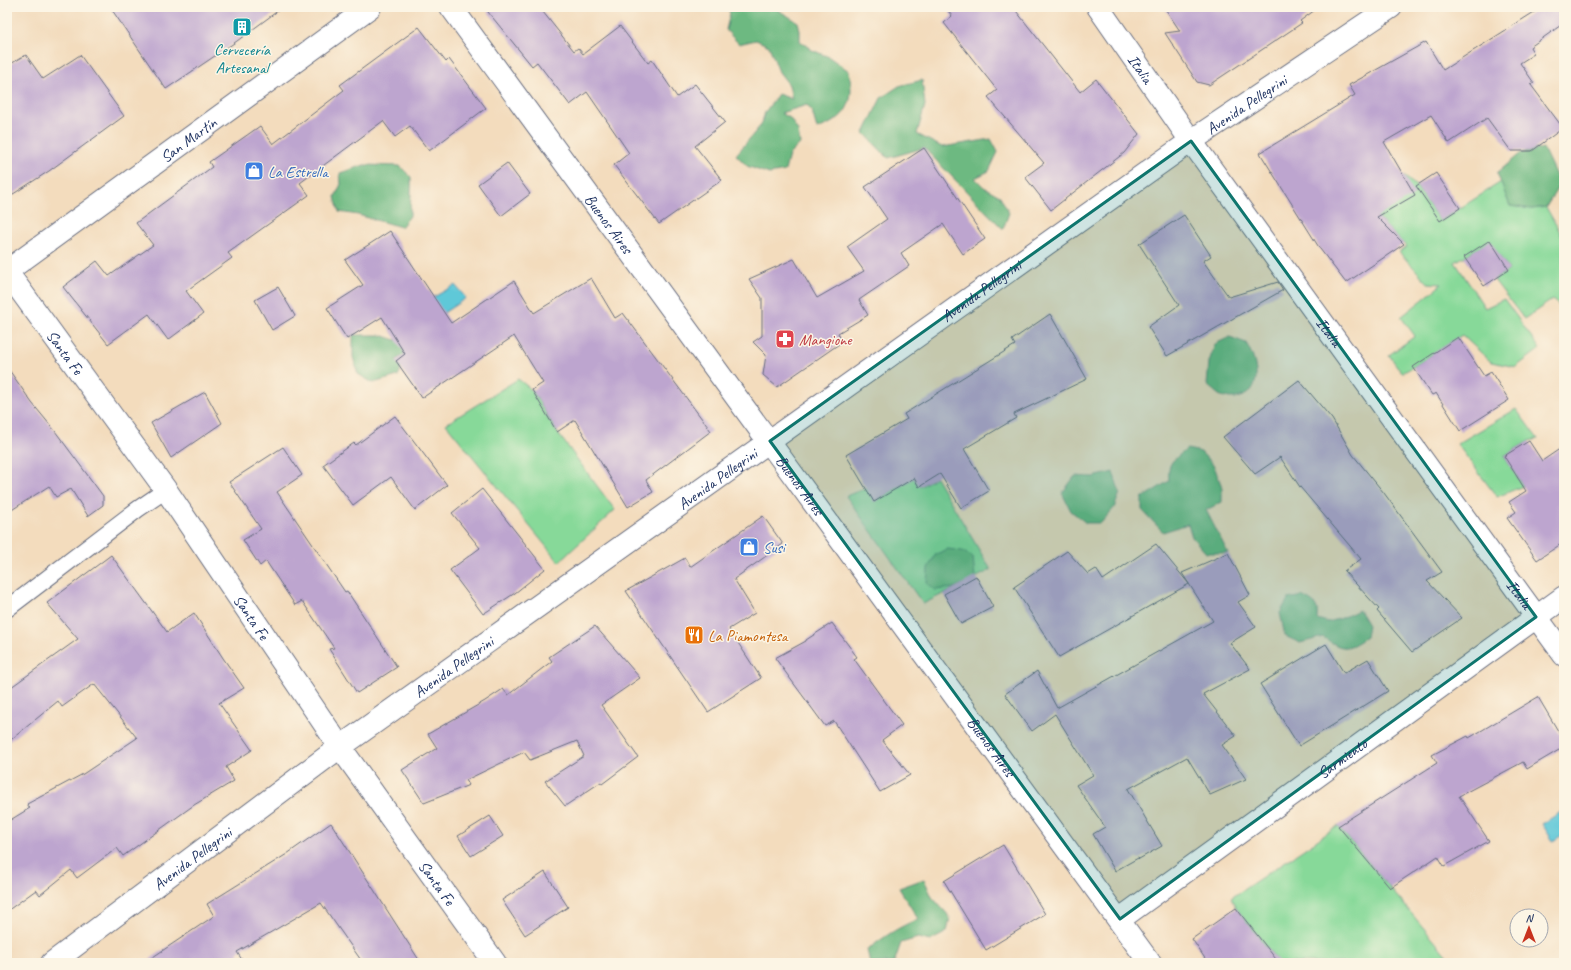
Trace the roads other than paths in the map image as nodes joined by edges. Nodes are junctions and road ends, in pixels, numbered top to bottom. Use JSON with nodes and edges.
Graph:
{"nodes":[{"id":1,"x":370,"y":7,"type":"edge"},
{"id":2,"x":451,"y":7,"type":"edge"},
{"id":3,"x":1098,"y":7,"type":"edge"},
{"id":4,"x":1391,"y":7,"type":"edge"},
{"id":5,"x":1191,"y":141,"type":"junction"},
{"id":6,"x":7,"y":272,"type":"edge"},
{"id":7,"x":770,"y":441,"type":"junction"},
{"id":8,"x":166,"y":490,"type":"junction"},
{"id":9,"x":1564,"y":597,"type":"edge"},
{"id":10,"x":7,"y":609,"type":"edge"},
{"id":11,"x":1536,"y":617,"type":"junction"},
{"id":12,"x":1564,"y":655,"type":"edge"},
{"id":13,"x":340,"y":747,"type":"junction"},
{"id":14,"x":1120,"y":919,"type":"junction"},
{"id":15,"x":52,"y":963,"type":"edge"},
{"id":16,"x":495,"y":963,"type":"edge"},
{"id":17,"x":1150,"y":963,"type":"edge"}],
"edges":[{"from":1,"to":6,"type":"street","name":"San Martín"},
{"from":2,"to":7,"type":"street","name":"Buenos Aires"},
{"from":3,"to":5,"type":"street","name":"Italia"},
{"from":4,"to":5,"type":"street","name":"Avenida Pellegrini"},
{"from":5,"to":7,"type":"street","name":"Avenida Pellegrini"},
{"from":5,"to":11,"type":"street","name":"Italia"},
{"from":6,"to":8,"type":"street","name":"Santa Fe"},
{"from":7,"to":13,"type":"street","name":"Avenida Pellegrini"},
{"from":7,"to":14,"type":"street","name":"Buenos Aires"},
{"from":8,"to":10,"type":"lane"},
{"from":8,"to":13,"type":"street","name":"Santa Fe"},
{"from":9,"to":11,"type":"street","name":"Sarmiento"},
{"from":11,"to":12,"type":"street","name":"Italia"},
{"from":11,"to":14,"type":"street","name":"Sarmiento"},
{"from":13,"to":15,"type":"street","name":"Avenida Pellegrini"},
{"from":13,"to":16,"type":"street","name":"Santa Fe"},
{"from":14,"to":17,"type":"street","name":"Buenos Aires"}]}
